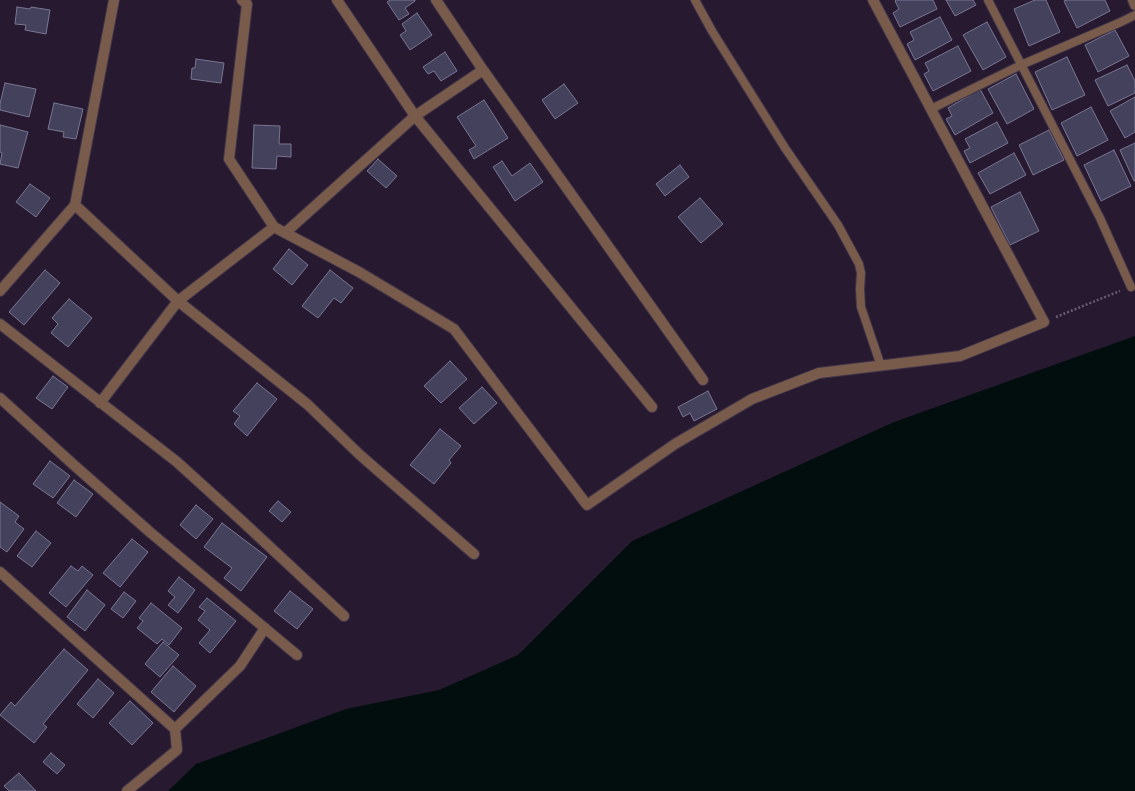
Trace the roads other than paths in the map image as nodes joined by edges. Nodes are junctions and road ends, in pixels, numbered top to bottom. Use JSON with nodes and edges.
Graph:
{"nodes":[{"id":1,"x":114,"y":0,"type":"edge"},
{"id":2,"x":242,"y":0,"type":"edge"},
{"id":3,"x":337,"y":0,"type":"edge"},
{"id":4,"x":436,"y":0,"type":"edge"},
{"id":5,"x":695,"y":0,"type":"edge"},
{"id":6,"x":873,"y":0,"type":"edge"},
{"id":7,"x":988,"y":0,"type":"edge"},
{"id":8,"x":1134,"y":0,"type":"edge"},
{"id":9,"x":1135,"y":5,"type":"edge"},
{"id":10,"x":1135,"y":15,"type":"edge"},
{"id":11,"x":1021,"y":65,"type":"junction"},
{"id":12,"x":483,"y":70,"type":"junction"},
{"id":13,"x":931,"y":109,"type":"junction"},
{"id":14,"x":415,"y":116,"type":"junction"},
{"id":15,"x":75,"y":205,"type":"junction"},
{"id":16,"x":274,"y":226,"type":"junction"},
{"id":17,"x":285,"y":233,"type":"junction"},
{"id":18,"x":4,"y":282,"type":"edge"},
{"id":19,"x":1131,"y":287,"type":"road end"},
{"id":20,"x":0,"y":291,"type":"edge"},
{"id":21,"x":178,"y":301,"type":"junction"},
{"id":22,"x":0,"y":324,"type":"edge"},
{"id":23,"x":881,"y":366,"type":"junction"},
{"id":24,"x":704,"y":380,"type":"dead end"},
{"id":25,"x":0,"y":398,"type":"edge"},
{"id":26,"x":100,"y":403,"type":"junction"},
{"id":27,"x":652,"y":407,"type":"dead end"},
{"id":28,"x":474,"y":554,"type":"dead end"},
{"id":29,"x":0,"y":572,"type":"edge"},
{"id":30,"x":344,"y":616,"type":"dead end"},
{"id":31,"x":265,"y":628,"type":"junction"},
{"id":32,"x":297,"y":655,"type":"dead end"},
{"id":33,"x":175,"y":729,"type":"junction"},
{"id":34,"x":127,"y":791,"type":"edge"}],
"edges":[{"from":1,"to":15,"type":"street"},
{"from":2,"to":16,"type":"street"},
{"from":3,"to":14,"type":"street"},
{"from":4,"to":12,"type":"street"},
{"from":5,"to":23,"type":"lane"},
{"from":6,"to":13,"type":"street"},
{"from":7,"to":11,"type":"lane"},
{"from":8,"to":9,"type":"street"},
{"from":10,"to":11,"type":"lane"},
{"from":11,"to":13,"type":"lane"},
{"from":11,"to":19,"type":"lane"},
{"from":12,"to":14,"type":"street"},
{"from":12,"to":24,"type":"street"},
{"from":13,"to":23,"type":"street"},
{"from":14,"to":17,"type":"street"},
{"from":14,"to":27,"type":"street"},
{"from":15,"to":18,"type":"street"},
{"from":15,"to":21,"type":"street"},
{"from":16,"to":17,"type":"street"},
{"from":16,"to":21,"type":"street"},
{"from":17,"to":23,"type":"street"},
{"from":18,"to":20,"type":"street"},
{"from":21,"to":26,"type":"street"},
{"from":21,"to":28,"type":"street"},
{"from":22,"to":26,"type":"street"},
{"from":25,"to":31,"type":"street"},
{"from":26,"to":30,"type":"street"},
{"from":29,"to":33,"type":"street"},
{"from":31,"to":32,"type":"street"},
{"from":31,"to":33,"type":"street"},
{"from":33,"to":34,"type":"street"}]}
